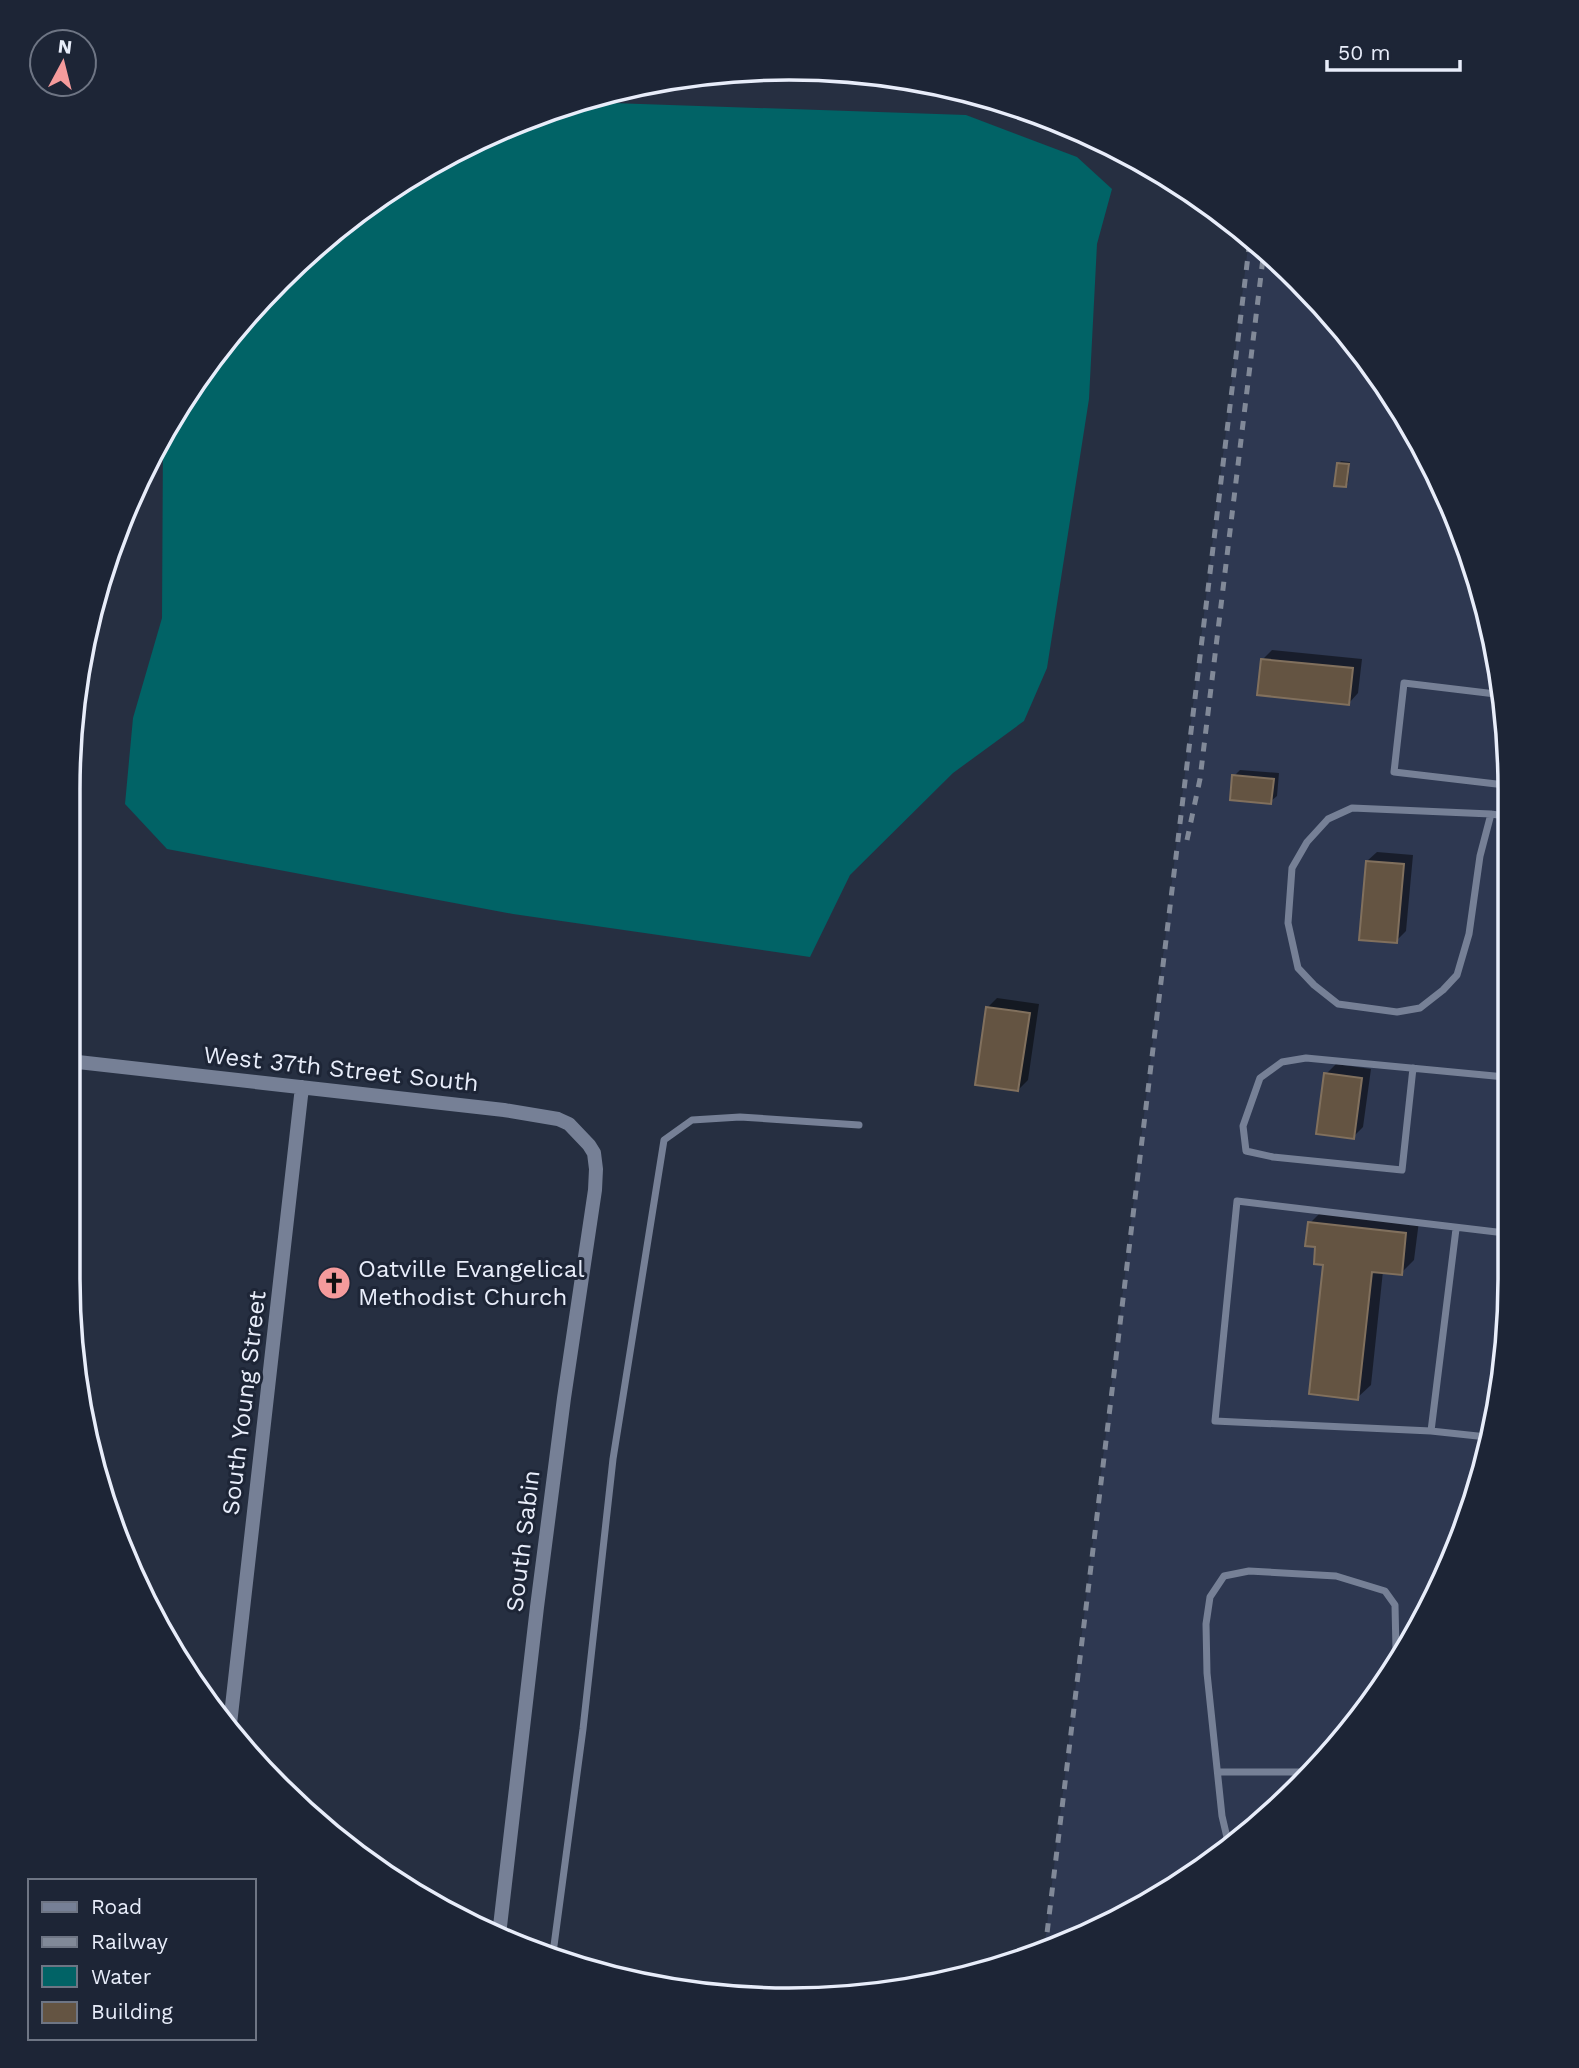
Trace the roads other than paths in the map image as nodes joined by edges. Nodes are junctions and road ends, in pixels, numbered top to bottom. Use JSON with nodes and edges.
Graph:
{"nodes":[{"id":1,"x":1491,"y":693,"type":"edge"},
{"id":2,"x":1498,"y":784,"type":"edge"},
{"id":3,"x":1490,"y":814,"type":"junction"},
{"id":4,"x":1498,"y":815,"type":"edge"},
{"id":5,"x":80,"y":1062,"type":"edge"},
{"id":6,"x":1413,"y":1068,"type":"junction"},
{"id":7,"x":1498,"y":1076,"type":"edge"},
{"id":8,"x":302,"y":1087,"type":"junction"},
{"id":9,"x":859,"y":1125,"type":"dead end"},
{"id":10,"x":594,"y":1153,"type":"joint"},
{"id":11,"x":1456,"y":1228,"type":"junction"},
{"id":12,"x":1498,"y":1232,"type":"edge"},
{"id":13,"x":1431,"y":1431,"type":"junction"},
{"id":14,"x":1480,"y":1436,"type":"edge"},
{"id":15,"x":1396,"y":1646,"type":"edge"},
{"id":16,"x":231,"y":1715,"type":"edge"},
{"id":17,"x":1217,"y":1772,"type":"junction"},
{"id":18,"x":1299,"y":1772,"type":"edge"},
{"id":19,"x":1227,"y":1836,"type":"edge"},
{"id":20,"x":500,"y":1925,"type":"edge"},
{"id":21,"x":554,"y":1947,"type":"edge"}],
"edges":[{"from":1,"to":2,"type":"lane"},
{"from":3,"to":3,"type":"lane"},
{"from":3,"to":4,"type":"lane"},
{"from":5,"to":8,"type":"street","name":"West 37th Street South"},
{"from":6,"to":6,"type":"lane"},
{"from":6,"to":7,"type":"lane"},
{"from":8,"to":10,"type":"street","name":"West 37th Street South"},
{"from":8,"to":16,"type":"street","name":"South Young Street"},
{"from":9,"to":21,"type":"lane"},
{"from":10,"to":20,"type":"street","name":"South Sabin"},
{"from":11,"to":12,"type":"lane"},
{"from":11,"to":13,"type":"lane"},
{"from":11,"to":13,"type":"lane"},
{"from":13,"to":14,"type":"lane"},
{"from":15,"to":17,"type":"lane"},
{"from":17,"to":18,"type":"lane"},
{"from":17,"to":19,"type":"lane"}]}
